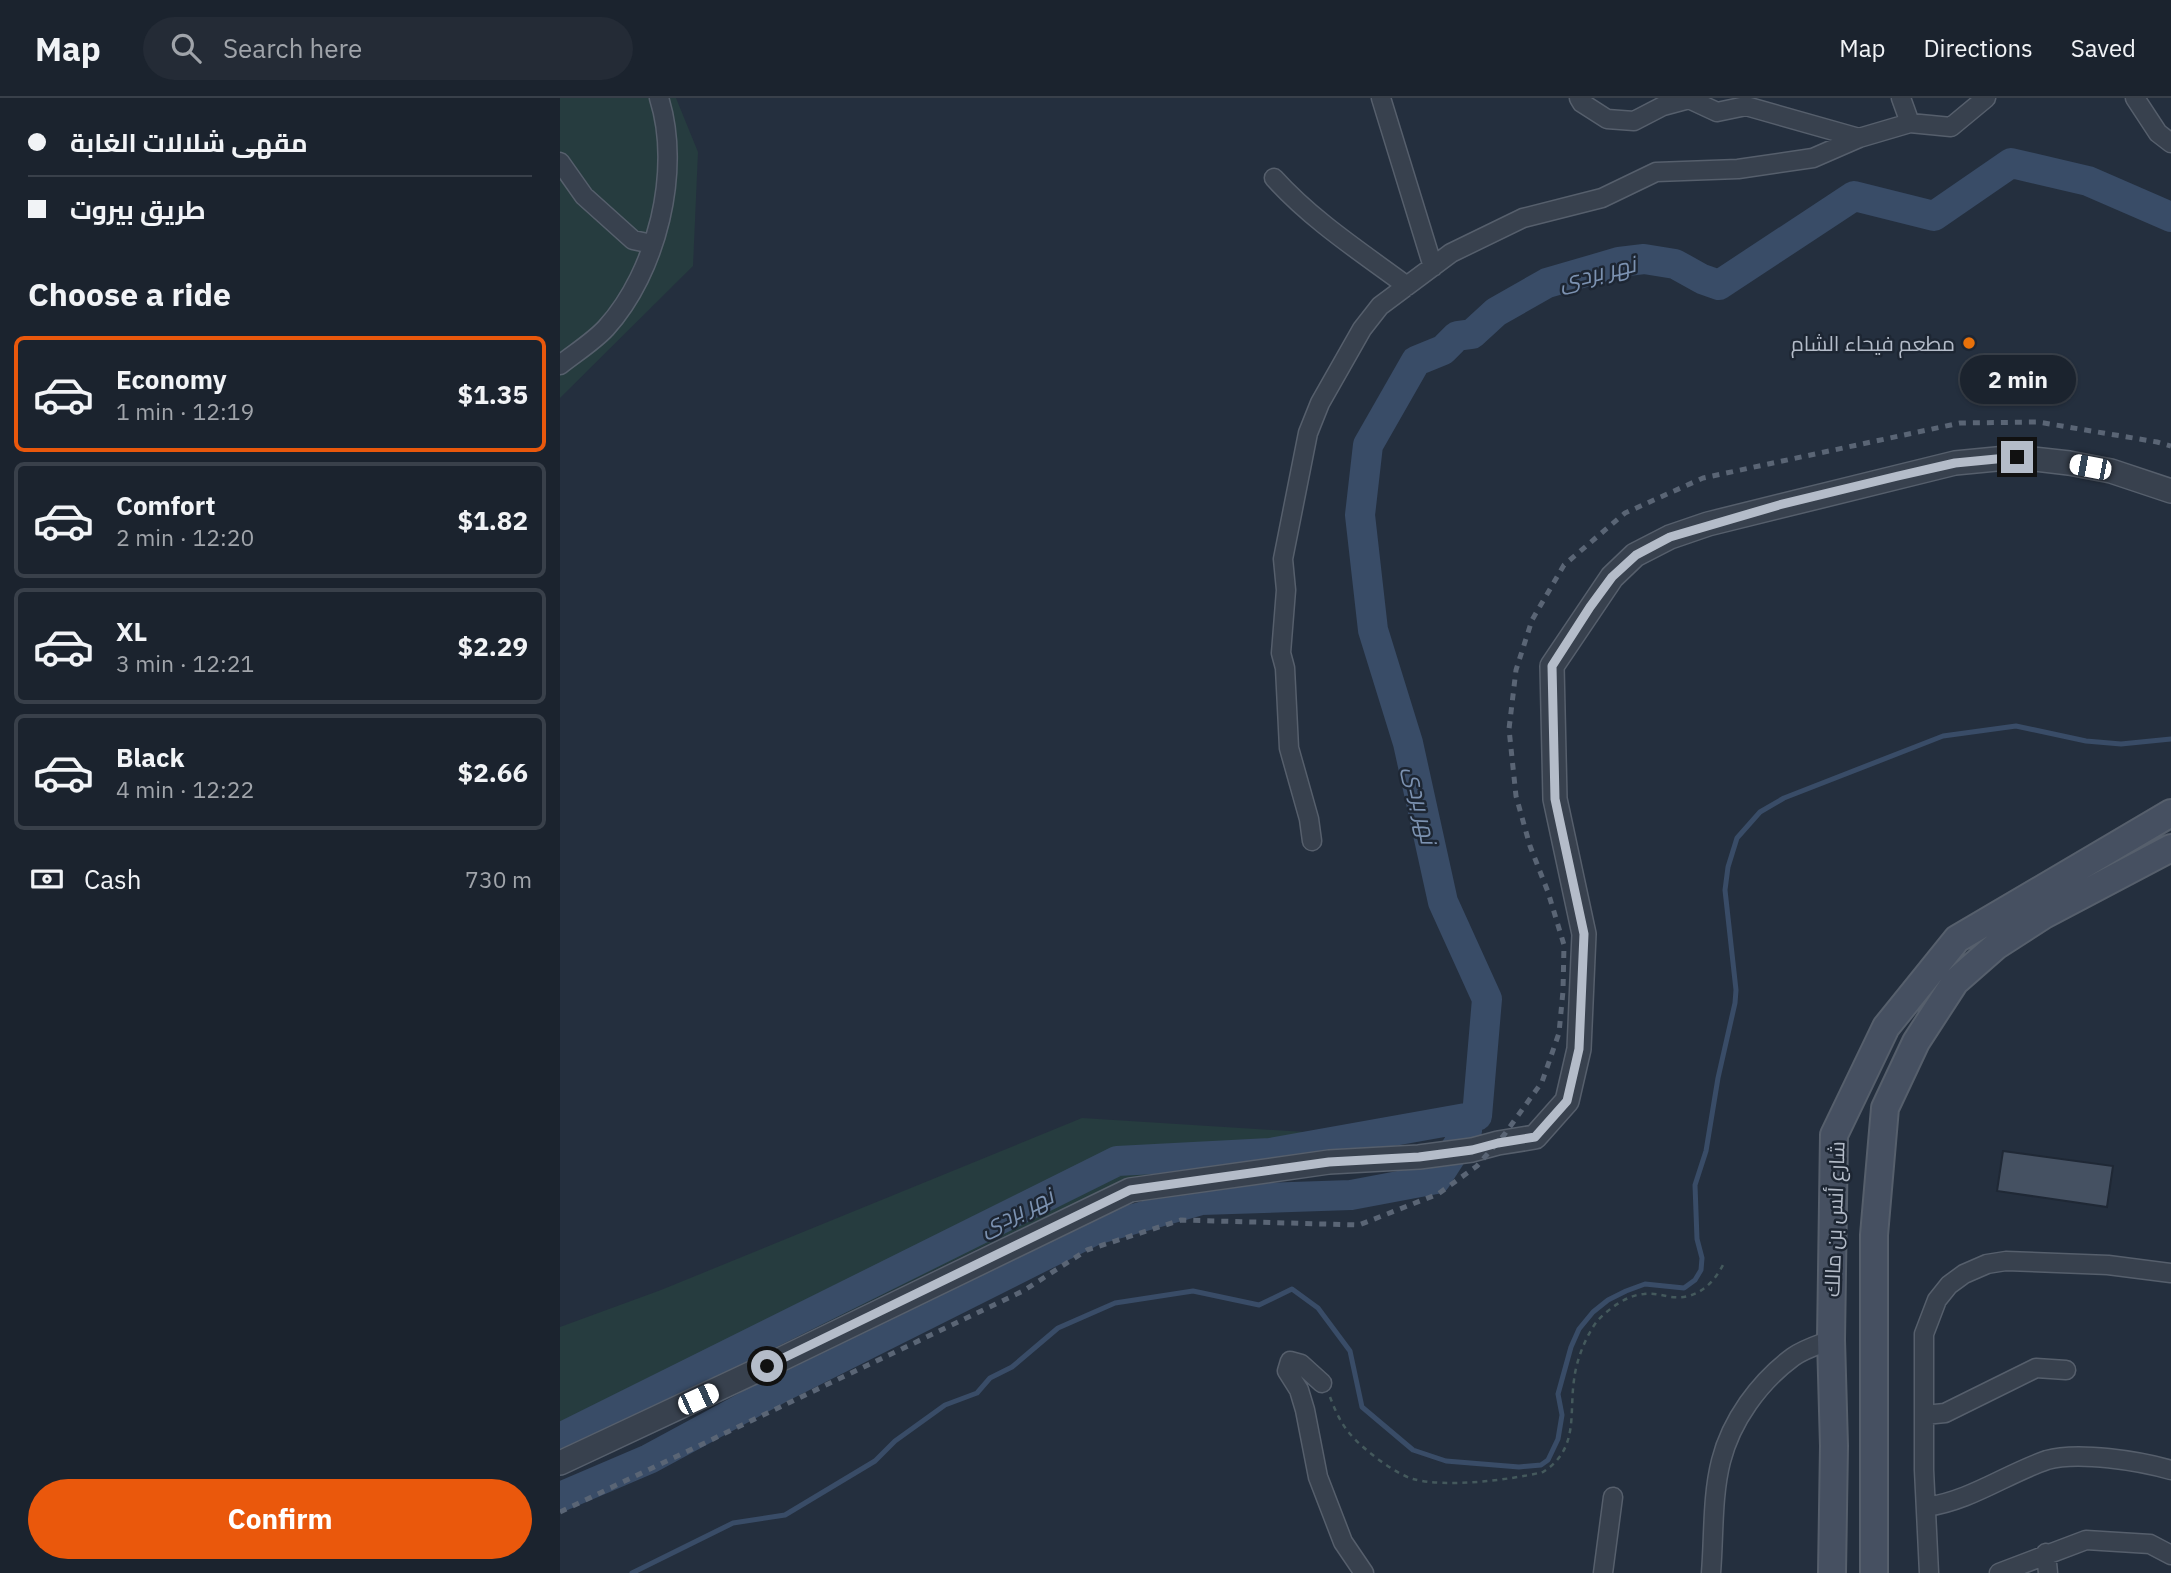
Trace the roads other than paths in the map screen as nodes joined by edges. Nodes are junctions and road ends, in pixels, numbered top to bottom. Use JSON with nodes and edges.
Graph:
{"nodes":[{"id":1,"x":659,"y":98,"type":"edge"},
{"id":2,"x":1381,"y":98,"type":"edge"},
{"id":3,"x":1579,"y":98,"type":"edge"},
{"id":4,"x":1902,"y":98,"type":"edge"},
{"id":5,"x":1986,"y":98,"type":"edge"},
{"id":6,"x":2135,"y":98,"type":"edge"},
{"id":7,"x":1910,"y":123,"type":"junction"},
{"id":8,"x":1859,"y":138,"type":"junction"},
{"id":9,"x":2171,"y":143,"type":"edge"},
{"id":10,"x":560,"y":162,"type":"edge"},
{"id":11,"x":1274,"y":178,"type":"dead end"},
{"id":12,"x":652,"y":244,"type":"junction"},
{"id":13,"x":1433,"y":267,"type":"junction"},
{"id":14,"x":1407,"y":286,"type":"junction"},
{"id":15,"x":560,"y":365,"type":"edge"},
{"id":16,"x":2171,"y":491,"type":"edge"},
{"id":17,"x":2171,"y":813,"type":"edge"},
{"id":18,"x":1311,"y":841,"type":"dead end"},
{"id":19,"x":2171,"y":848,"type":"edge"},
{"id":20,"x":2171,"y":1273,"type":"edge"},
{"id":21,"x":1832,"y":1340,"type":"junction"},
{"id":22,"x":2066,"y":1370,"type":"dead end"},
{"id":23,"x":1322,"y":1383,"type":"road end"},
{"id":24,"x":1925,"y":1415,"type":"junction"},
{"id":25,"x":560,"y":1463,"type":"edge"},
{"id":26,"x":2171,"y":1470,"type":"edge"},
{"id":27,"x":1614,"y":1497,"type":"dead end"},
{"id":28,"x":1926,"y":1507,"type":"junction"},
{"id":29,"x":2046,"y":1553,"type":"junction"},
{"id":30,"x":2171,"y":1555,"type":"edge"},
{"id":31,"x":1364,"y":1573,"type":"edge"},
{"id":32,"x":1603,"y":1573,"type":"edge"},
{"id":33,"x":1711,"y":1573,"type":"edge"},
{"id":34,"x":1832,"y":1573,"type":"edge"},
{"id":35,"x":1874,"y":1573,"type":"edge"},
{"id":36,"x":1929,"y":1573,"type":"edge"},
{"id":37,"x":1999,"y":1573,"type":"edge"},
{"id":38,"x":2048,"y":1573,"type":"edge"}],
"edges":[{"from":1,"to":12,"type":"street"},
{"from":2,"to":13,"type":"street"},
{"from":3,"to":8,"type":"street"},
{"from":4,"to":7,"type":"street"},
{"from":5,"to":7,"type":"street"},
{"from":6,"to":9,"type":"street"},
{"from":7,"to":8,"type":"street"},
{"from":8,"to":13,"type":"street"},
{"from":10,"to":12,"type":"street"},
{"from":11,"to":14,"type":"street"},
{"from":12,"to":15,"type":"street"},
{"from":13,"to":14,"type":"street"},
{"from":14,"to":18,"type":"street"},
{"from":16,"to":25,"type":"street"},
{"from":17,"to":21,"type":"main road","name":"شارع أنس بن مالك"},
{"from":19,"to":35,"type":"main road","name":"شارع أنس بن مالك"},
{"from":20,"to":24,"type":"street"},
{"from":21,"to":33,"type":"street"},
{"from":21,"to":34,"type":"main road","name":"شارع أنس بن مالك"},
{"from":22,"to":24,"type":"street"},
{"from":23,"to":31,"type":"street"},
{"from":24,"to":28,"type":"street"},
{"from":26,"to":28,"type":"street"},
{"from":27,"to":32,"type":"street"},
{"from":28,"to":36,"type":"street"},
{"from":29,"to":30,"type":"street"},
{"from":29,"to":37,"type":"street"},
{"from":29,"to":38,"type":"street"}]}
